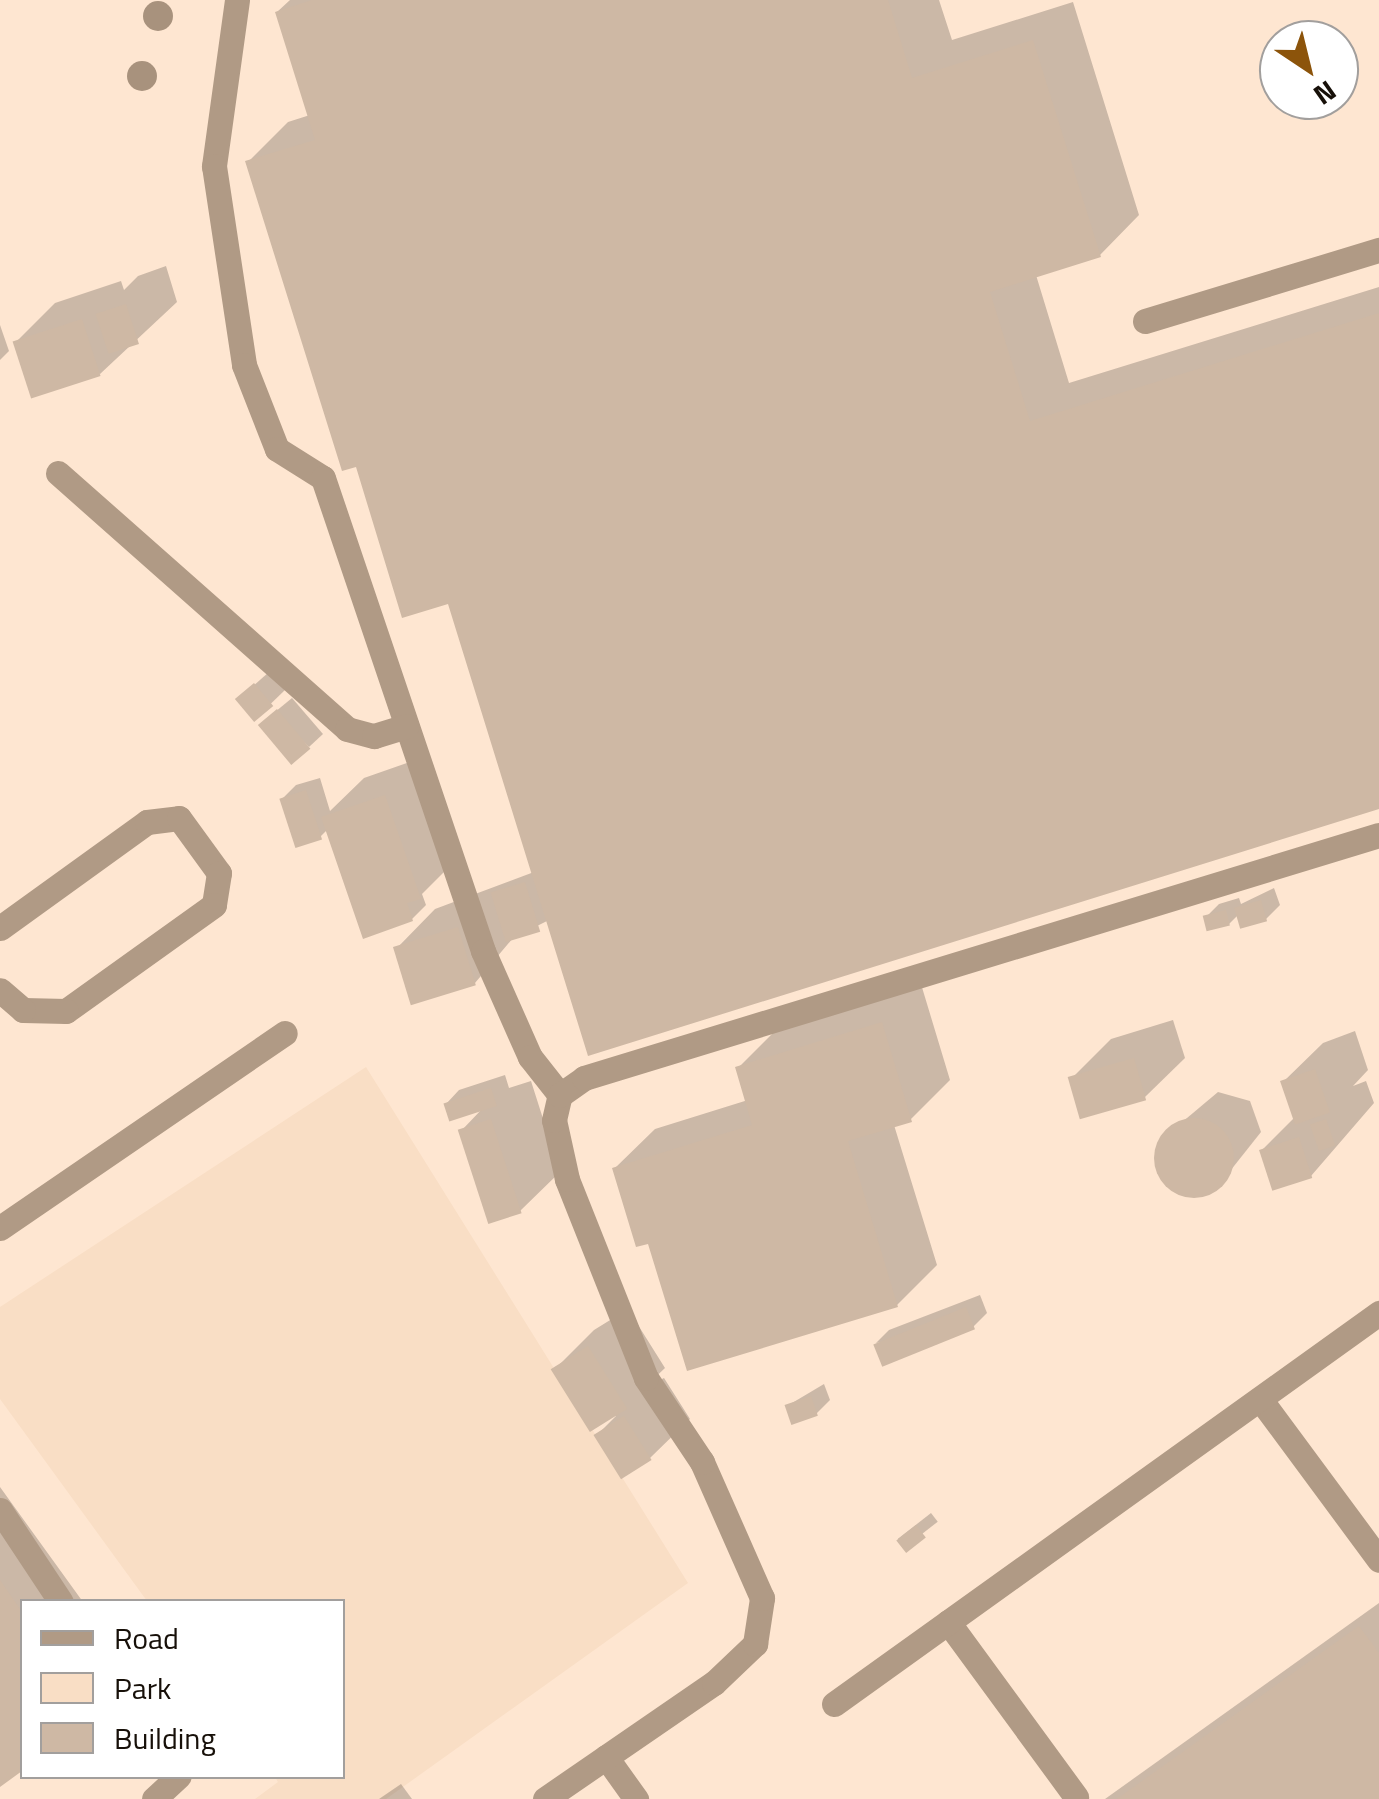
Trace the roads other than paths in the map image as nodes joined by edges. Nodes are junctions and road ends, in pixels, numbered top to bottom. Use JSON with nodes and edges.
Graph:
{"nodes":[{"id":1,"x":237,"y":0,"type":"edge"},
{"id":2,"x":1379,"y":250,"type":"edge"},
{"id":3,"x":1145,"y":322,"type":"dead end"},
{"id":4,"x":58,"y":474,"type":"dead end"},
{"id":5,"x":407,"y":726,"type":"junction"},
{"id":6,"x":1379,"y":835,"type":"edge"},
{"id":7,"x":0,"y":928,"type":"edge"},
{"id":8,"x":0,"y":990,"type":"edge"},
{"id":9,"x":285,"y":1033,"type":"dead end"},
{"id":10,"x":560,"y":1095,"type":"junction"},
{"id":11,"x":0,"y":1228,"type":"edge"},
{"id":12,"x":1379,"y":1313,"type":"edge"},
{"id":13,"x":1260,"y":1399,"type":"junction"},
{"id":14,"x":0,"y":1510,"type":"edge"},
{"id":15,"x":1379,"y":1560,"type":"edge"},
{"id":16,"x":59,"y":1599,"type":"edge"},
{"id":17,"x":948,"y":1622,"type":"junction"},
{"id":18,"x":834,"y":1704,"type":"dead end"},
{"id":19,"x":606,"y":1757,"type":"junction"},
{"id":20,"x":175,"y":1779,"type":"edge"},
{"id":21,"x":1076,"y":1797,"type":"edge"},
{"id":22,"x":154,"y":1799,"type":"edge"},
{"id":23,"x":545,"y":1799,"type":"edge"},
{"id":24,"x":636,"y":1799,"type":"edge"}],
"edges":[{"from":1,"to":5,"type":"street"},
{"from":2,"to":3,"type":"street"},
{"from":4,"to":5,"type":"street"},
{"from":5,"to":10,"type":"street"},
{"from":6,"to":10,"type":"street"},
{"from":7,"to":8,"type":"street"},
{"from":9,"to":11,"type":"street"},
{"from":10,"to":19,"type":"street"},
{"from":12,"to":13,"type":"street"},
{"from":13,"to":15,"type":"street"},
{"from":13,"to":17,"type":"street"},
{"from":14,"to":16,"type":"street"},
{"from":17,"to":18,"type":"street"},
{"from":17,"to":21,"type":"street"},
{"from":19,"to":23,"type":"street"},
{"from":19,"to":24,"type":"street"},
{"from":20,"to":22,"type":"street"}]}
